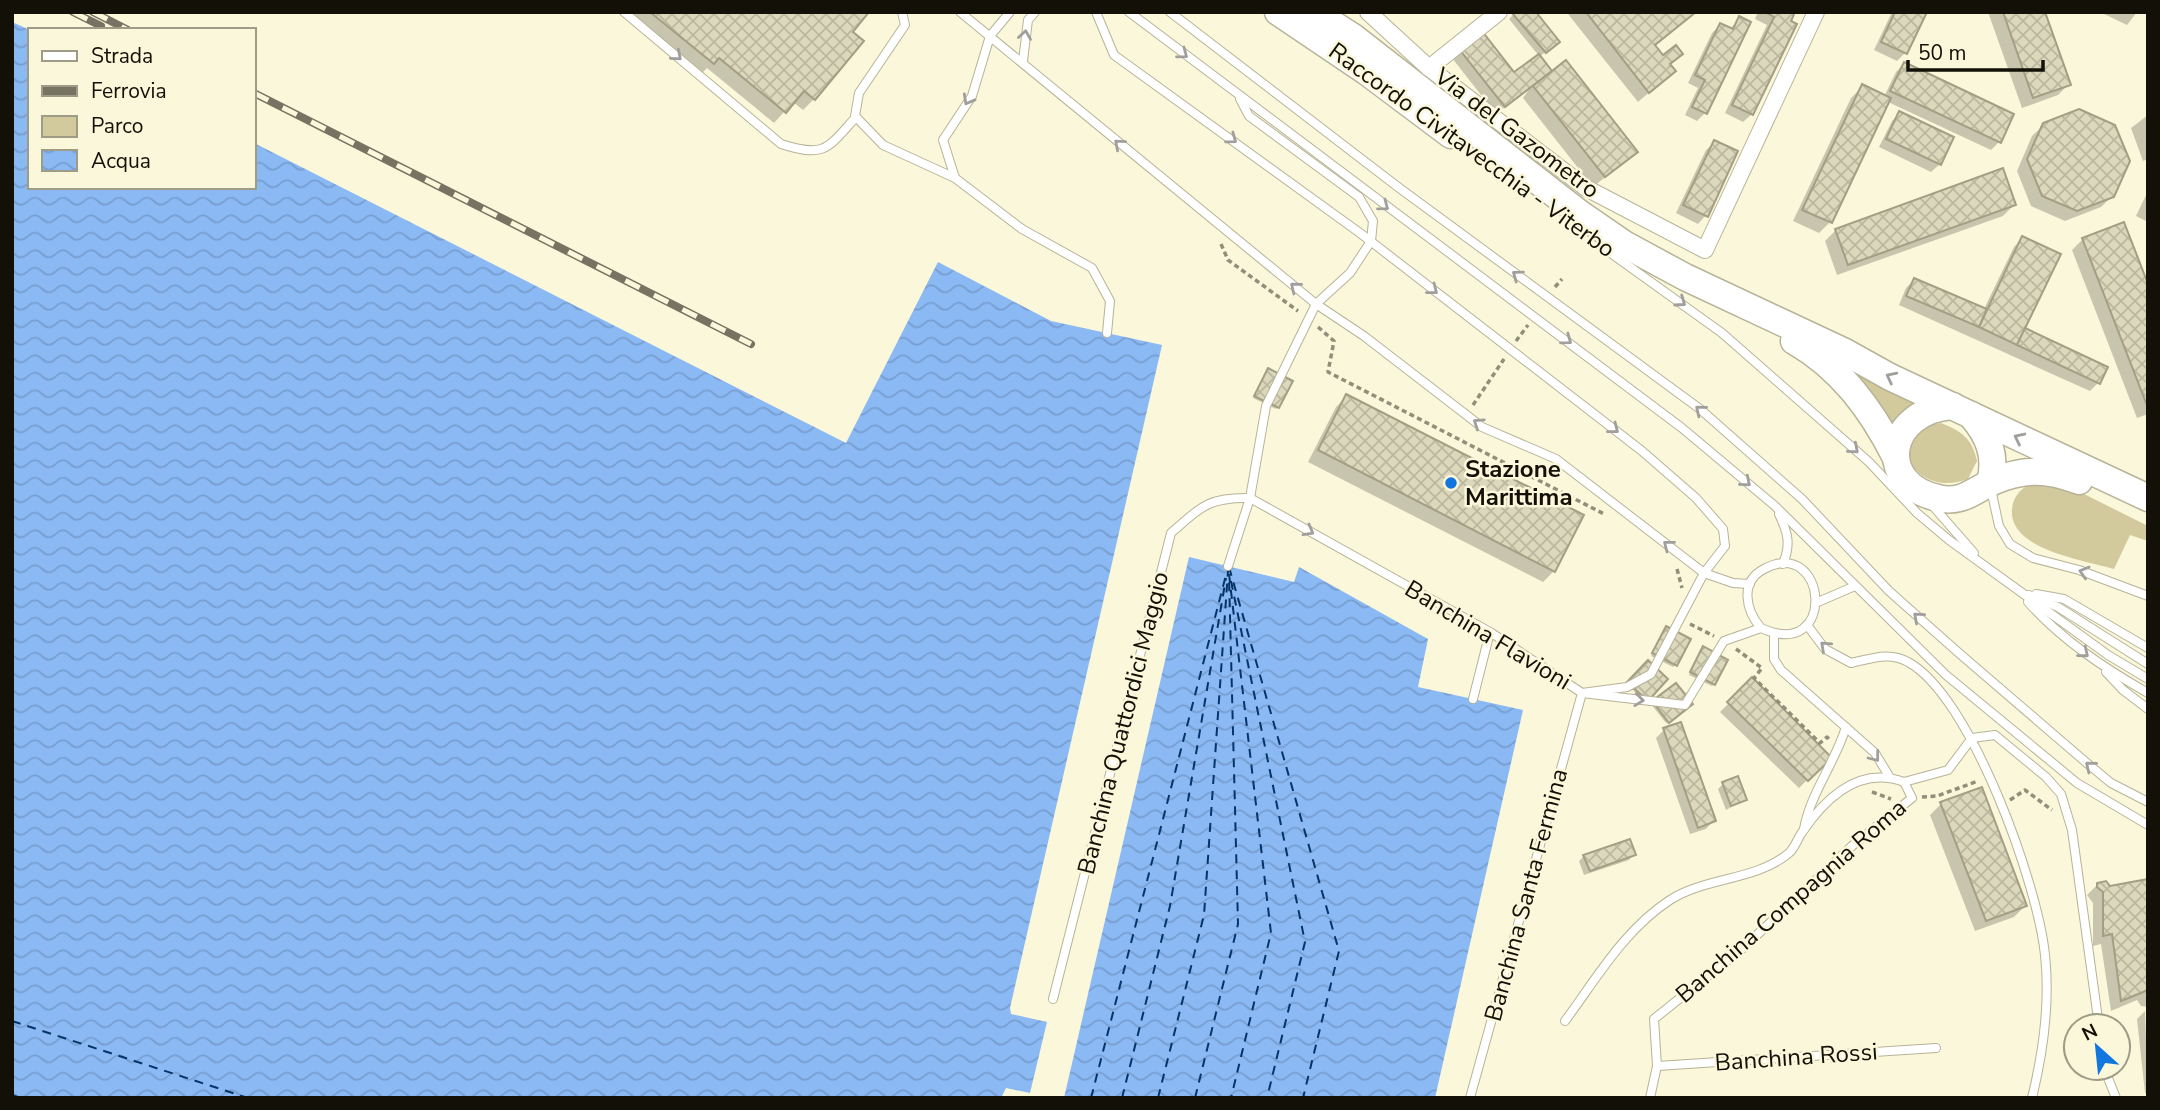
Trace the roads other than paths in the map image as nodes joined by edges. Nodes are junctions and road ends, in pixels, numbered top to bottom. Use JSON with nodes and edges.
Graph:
{"nodes":[{"id":1,"x":624,"y":12,"type":"edge"},
{"id":2,"x":902,"y":12,"type":"edge"},
{"id":3,"x":960,"y":12,"type":"edge"},
{"id":4,"x":1010,"y":12,"type":"edge"},
{"id":5,"x":1035,"y":12,"type":"edge"},
{"id":6,"x":1096,"y":12,"type":"edge"},
{"id":7,"x":1129,"y":12,"type":"edge"},
{"id":8,"x":1170,"y":12,"type":"edge"},
{"id":9,"x":1278,"y":12,"type":"edge"},
{"id":10,"x":1368,"y":12,"type":"edge"},
{"id":11,"x":1499,"y":12,"type":"edge"},
{"id":12,"x":1816,"y":12,"type":"edge"},
{"id":13,"x":1320,"y":15,"type":"edge"},
{"id":14,"x":990,"y":36,"type":"junction"},
{"id":15,"x":1023,"y":61,"type":"junction"},
{"id":16,"x":1429,"y":68,"type":"junction"},
{"id":17,"x":1238,"y":95,"type":"junction"},
{"id":18,"x":856,"y":117,"type":"junction"},
{"id":19,"x":955,"y":178,"type":"junction"},
{"id":20,"x":1371,"y":241,"type":"junction"},
{"id":21,"x":1605,"y":249,"type":"junction"},
{"id":22,"x":1315,"y":304,"type":"junction"},
{"id":23,"x":1107,"y":333,"type":"dead end"},
{"id":24,"x":1962,"y":410,"type":"junction"},
{"id":25,"x":1895,"y":456,"type":"junction"},
{"id":26,"x":1990,"y":483,"type":"junction"},
{"id":27,"x":1921,"y":492,"type":"junction"},
{"id":28,"x":1250,"y":498,"type":"junction"},
{"id":29,"x":2148,"y":498,"type":"edge"},
{"id":30,"x":1775,"y":506,"type":"junction"},
{"id":31,"x":2148,"y":512,"type":"edge"},
{"id":32,"x":1783,"y":564,"type":"junction"},
{"id":33,"x":1228,"y":566,"type":"dead end"},
{"id":34,"x":1991,"y":570,"type":"junction"},
{"id":35,"x":1704,"y":573,"type":"junction"},
{"id":36,"x":1750,"y":584,"type":"junction"},
{"id":37,"x":1855,"y":586,"type":"junction"},
{"id":38,"x":2016,"y":590,"type":"junction"},
{"id":39,"x":2148,"y":596,"type":"edge"},
{"id":40,"x":1818,"y":602,"type":"junction"},
{"id":41,"x":1807,"y":625,"type":"junction"},
{"id":42,"x":1761,"y":628,"type":"junction"},
{"id":43,"x":1490,"y":632,"type":"junction"},
{"id":44,"x":1774,"y":634,"type":"junction"},
{"id":45,"x":2148,"y":648,"type":"edge"},
{"id":46,"x":2148,"y":664,"type":"edge"},
{"id":47,"x":2102,"y":667,"type":"junction"},
{"id":48,"x":2148,"y":679,"type":"edge"},
{"id":49,"x":1582,"y":693,"type":"junction"},
{"id":50,"x":2148,"y":693,"type":"edge"},
{"id":51,"x":1473,"y":699,"type":"dead end"},
{"id":52,"x":2148,"y":709,"type":"edge"},
{"id":53,"x":1846,"y":727,"type":"junction"},
{"id":54,"x":1972,"y":738,"type":"junction"},
{"id":55,"x":1889,"y":776,"type":"junction"},
{"id":56,"x":1904,"y":782,"type":"junction"},
{"id":57,"x":2148,"y":802,"type":"edge"},
{"id":58,"x":2148,"y":825,"type":"edge"},
{"id":59,"x":1804,"y":830,"type":"junction"},
{"id":60,"x":1053,"y":999,"type":"dead end"},
{"id":61,"x":2097,"y":1012,"type":"edge"},
{"id":62,"x":1565,"y":1021,"type":"dead end"},
{"id":63,"x":1936,"y":1048,"type":"dead end"},
{"id":64,"x":1657,"y":1066,"type":"junction"},
{"id":65,"x":1470,"y":1098,"type":"edge"},
{"id":66,"x":1650,"y":1098,"type":"edge"},
{"id":67,"x":2032,"y":1098,"type":"edge"}],
"edges":[{"from":1,"to":18,"type":"lane","one_way":true},
{"from":2,"to":18,"type":"lane"},
{"from":3,"to":14,"type":"lane"},
{"from":4,"to":14,"type":"lane"},
{"from":15,"to":5,"type":"lane","one_way":true},
{"from":6,"to":20,"type":"lane","one_way":true},
{"from":7,"to":17,"type":"lane","one_way":true},
{"from":57,"to":8,"type":"lane","one_way":true},
{"from":9,"to":21,"type":"main road","name":"Raccordo Civitavecchia - Viterbo"},
{"from":10,"to":16,"type":"street","name":"Via del Gazometro"},
{"from":11,"to":16,"type":"street"},
{"from":12,"to":16,"type":"street","name":"Via del Gazometro"},
{"from":24,"to":13,"type":"main road","name":"Raccordo Civitavecchia - Viterbo","one_way":true},
{"from":14,"to":15,"type":"lane"},
{"from":14,"to":19,"type":"lane","one_way":true},
{"from":22,"to":15,"type":"lane","one_way":true},
{"from":17,"to":20,"type":"lane"},
{"from":17,"to":30,"type":"lane","one_way":true},
{"from":18,"to":19,"type":"lane"},
{"from":19,"to":23,"type":"lane"},
{"from":20,"to":22,"type":"lane"},
{"from":20,"to":35,"type":"lane","one_way":true},
{"from":21,"to":25,"type":"main road","name":"Raccordo Civitavecchia - Viterbo"},
{"from":21,"to":34,"type":"lane","one_way":true},
{"from":22,"to":28,"type":"lane"},
{"from":35,"to":22,"type":"lane","one_way":true},
{"from":24,"to":25,"type":"main road"},
{"from":24,"to":26,"type":"main road"},
{"from":29,"to":24,"type":"main road","name":"Raccordo Civitavecchia - Viterbo","one_way":true},
{"from":25,"to":27,"type":"main road"},
{"from":26,"to":27,"type":"main road"},
{"from":26,"to":31,"type":"main road"},
{"from":39,"to":26,"type":"lane","one_way":true},
{"from":27,"to":34,"type":"lane"},
{"from":28,"to":33,"type":"lane"},
{"from":28,"to":43,"type":"lane","name":"Banchina Flavioni","one_way":true},
{"from":28,"to":60,"type":"lane","name":"Banchina Quattordici Maggio"},
{"from":30,"to":32,"type":"lane"},
{"from":30,"to":37,"type":"lane"},
{"from":32,"to":36,"type":"lane"},
{"from":32,"to":40,"type":"lane"},
{"from":34,"to":38,"type":"lane"},
{"from":35,"to":36,"type":"lane"},
{"from":35,"to":49,"type":"lane"},
{"from":36,"to":42,"type":"lane"},
{"from":37,"to":40,"type":"lane"},
{"from":37,"to":58,"type":"lane"},
{"from":38,"to":45,"type":"lane"},
{"from":38,"to":46,"type":"lane"},
{"from":38,"to":47,"type":"lane","one_way":true},
{"from":38,"to":48,"type":"lane"},
{"from":40,"to":41,"type":"lane"},
{"from":41,"to":44,"type":"lane"},
{"from":54,"to":41,"type":"lane","one_way":true},
{"from":42,"to":44,"type":"lane"},
{"from":49,"to":42,"type":"lane","name":"Banchina Flavioni","one_way":true},
{"from":43,"to":49,"type":"lane","name":"Banchina Flavioni"},
{"from":43,"to":51,"type":"lane"},
{"from":44,"to":53,"type":"lane"},
{"from":47,"to":50,"type":"lane"},
{"from":47,"to":52,"type":"lane"},
{"from":49,"to":65,"type":"lane","name":"Banchina Santa Fermina"},
{"from":53,"to":55,"type":"lane","one_way":true},
{"from":53,"to":59,"type":"lane"},
{"from":54,"to":56,"type":"lane","name":"Banchina Compagnia Roma"},
{"from":54,"to":61,"type":"lane"},
{"from":54,"to":67,"type":"lane"},
{"from":55,"to":56,"type":"lane"},
{"from":55,"to":59,"type":"lane"},
{"from":56,"to":64,"type":"lane","name":"Banchina Compagnia Roma"},
{"from":59,"to":62,"type":"lane"},
{"from":63,"to":64,"type":"lane","name":"Banchina Rossi"},
{"from":64,"to":66,"type":"lane","name":"Banchina Compagnia Roma"}]}
